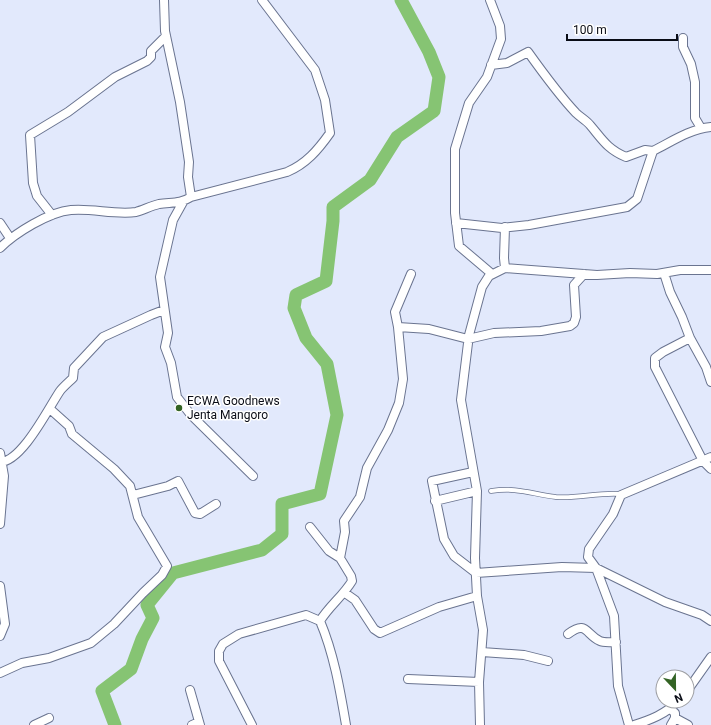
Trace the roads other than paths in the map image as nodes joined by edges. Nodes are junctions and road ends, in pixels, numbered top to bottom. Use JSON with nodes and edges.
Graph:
{"nodes":[{"id":1,"x":164,"y":0,"type":"edge"},
{"id":2,"x":262,"y":0,"type":"edge"},
{"id":3,"x":490,"y":0,"type":"edge"},
{"id":4,"x":166,"y":36,"type":"junction"},
{"id":5,"x":683,"y":38,"type":"dead end"},
{"id":6,"x":491,"y":65,"type":"junction"},
{"id":7,"x":711,"y":127,"type":"edge"},
{"id":8,"x":701,"y":128,"type":"junction"},
{"id":9,"x":653,"y":151,"type":"junction"},
{"id":10,"x":191,"y":197,"type":"junction"},
{"id":11,"x":183,"y":202,"type":"junction"},
{"id":12,"x":52,"y":215,"type":"junction"},
{"id":13,"x":0,"y":223,"type":"edge"},
{"id":14,"x":456,"y":223,"type":"junction"},
{"id":15,"x":505,"y":227,"type":"junction"},
{"id":16,"x":10,"y":238,"type":"junction"},
{"id":17,"x":0,"y":248,"type":"edge"},
{"id":18,"x":506,"y":268,"type":"junction"},
{"id":19,"x":711,"y":270,"type":"edge"},
{"id":20,"x":664,"y":273,"type":"junction"},
{"id":21,"x":411,"y":274,"type":"dead end"},
{"id":22,"x":492,"y":274,"type":"junction"},
{"id":23,"x":584,"y":274,"type":"junction"},
{"id":24,"x":164,"y":310,"type":"junction"},
{"id":25,"x":398,"y":327,"type":"junction"},
{"id":26,"x":690,"y":338,"type":"junction"},
{"id":27,"x":468,"y":339,"type":"junction"},
{"id":28,"x":711,"y":382,"type":"edge"},
{"id":29,"x":50,"y":409,"type":"junction"},
{"id":30,"x":0,"y":453,"type":"edge"},
{"id":31,"x":711,"y":457,"type":"edge"},
{"id":32,"x":703,"y":461,"type":"junction"},
{"id":33,"x":1,"y":462,"type":"edge"},
{"id":34,"x":711,"y":469,"type":"edge"},
{"id":35,"x":473,"y":472,"type":"junction"},
{"id":36,"x":253,"y":476,"type":"dead end"},
{"id":37,"x":477,"y":491,"type":"junction"},
{"id":38,"x":491,"y":491,"type":"dead end"},
{"id":39,"x":621,"y":494,"type":"junction"},
{"id":40,"x":133,"y":495,"type":"junction"},
{"id":41,"x":435,"y":501,"type":"junction"},
{"id":42,"x":216,"y":504,"type":"dead end"},
{"id":43,"x":0,"y":524,"type":"edge"},
{"id":44,"x":310,"y":527,"type":"dead end"},
{"id":45,"x":340,"y":558,"type":"junction"},
{"id":46,"x":596,"y":568,"type":"junction"},
{"id":47,"x":476,"y":573,"type":"junction"},
{"id":48,"x":0,"y":586,"type":"edge"},
{"id":49,"x":345,"y":593,"type":"junction"},
{"id":50,"x":477,"y":596,"type":"junction"},
{"id":51,"x":320,"y":621,"type":"junction"},
{"id":52,"x":711,"y":621,"type":"edge"},
{"id":53,"x":568,"y":634,"type":"dead end"},
{"id":54,"x":0,"y":636,"type":"edge"},
{"id":55,"x":616,"y":642,"type":"junction"},
{"id":56,"x":482,"y":652,"type":"junction"},
{"id":57,"x":711,"y":657,"type":"edge"},
{"id":58,"x":548,"y":661,"type":"dead end"},
{"id":59,"x":0,"y":673,"type":"edge"},
{"id":60,"x":408,"y":679,"type":"dead end"},
{"id":61,"x":695,"y":680,"type":"edge"},
{"id":62,"x":479,"y":682,"type":"junction"},
{"id":63,"x":190,"y":690,"type":"dead end"},
{"id":64,"x":670,"y":709,"type":"joint"},
{"id":65,"x":49,"y":718,"type":"dead end"},
{"id":66,"x":673,"y":721,"type":"edge"},
{"id":67,"x":197,"y":724,"type":"edge"},
{"id":68,"x":34,"y":725,"type":"edge"},
{"id":69,"x":252,"y":725,"type":"edge"},
{"id":70,"x":346,"y":725,"type":"edge"},
{"id":71,"x":480,"y":725,"type":"edge"},
{"id":72,"x":629,"y":725,"type":"edge"},
{"id":73,"x":634,"y":725,"type":"edge"},
{"id":74,"x":688,"y":725,"type":"edge"}],
"edges":[{"from":1,"to":4,"type":"street"},
{"from":2,"to":10,"type":"street"},
{"from":3,"to":6,"type":"street"},
{"from":4,"to":10,"type":"street"},
{"from":4,"to":12,"type":"street"},
{"from":5,"to":8,"type":"street"},
{"from":6,"to":9,"type":"street"},
{"from":6,"to":14,"type":"street"},
{"from":7,"to":8,"type":"street"},
{"from":8,"to":9,"type":"street"},
{"from":9,"to":15,"type":"street"},
{"from":10,"to":11,"type":"street"},
{"from":11,"to":12,"type":"street"},
{"from":11,"to":24,"type":"street"},
{"from":12,"to":16,"type":"street"},
{"from":13,"to":16,"type":"street"},
{"from":14,"to":15,"type":"street"},
{"from":14,"to":22,"type":"street"},
{"from":15,"to":18,"type":"street"},
{"from":16,"to":17,"type":"street"},
{"from":18,"to":22,"type":"street"},
{"from":18,"to":23,"type":"street"},
{"from":19,"to":20,"type":"street"},
{"from":20,"to":23,"type":"street"},
{"from":20,"to":26,"type":"street"},
{"from":21,"to":25,"type":"street"},
{"from":22,"to":27,"type":"street"},
{"from":23,"to":27,"type":"street"},
{"from":24,"to":29,"type":"street"},
{"from":24,"to":36,"type":"street"},
{"from":25,"to":27,"type":"street"},
{"from":25,"to":45,"type":"street"},
{"from":26,"to":28,"type":"street"},
{"from":26,"to":32,"type":"street"},
{"from":27,"to":35,"type":"street"},
{"from":29,"to":33,"type":"street"},
{"from":29,"to":40,"type":"street"},
{"from":30,"to":33,"type":"street"},
{"from":31,"to":32,"type":"street"},
{"from":32,"to":34,"type":"street"},
{"from":32,"to":39,"type":"street"},
{"from":33,"to":43,"type":"street"},
{"from":35,"to":37,"type":"street"},
{"from":35,"to":41,"type":"street"},
{"from":37,"to":41,"type":"street"},
{"from":37,"to":47,"type":"street"},
{"from":38,"to":39,"type":"lane"},
{"from":39,"to":46,"type":"street"},
{"from":40,"to":42,"type":"street"},
{"from":40,"to":59,"type":"street"},
{"from":41,"to":47,"type":"street"},
{"from":44,"to":45,"type":"street"},
{"from":45,"to":49,"type":"street"},
{"from":46,"to":47,"type":"street"},
{"from":46,"to":52,"type":"street"},
{"from":46,"to":55,"type":"street"},
{"from":47,"to":50,"type":"street"},
{"from":48,"to":54,"type":"street"},
{"from":49,"to":50,"type":"street"},
{"from":49,"to":51,"type":"street"},
{"from":50,"to":56,"type":"street"},
{"from":51,"to":69,"type":"street"},
{"from":51,"to":70,"type":"street"},
{"from":53,"to":55,"type":"street"},
{"from":55,"to":72,"type":"street"},
{"from":56,"to":58,"type":"street"},
{"from":56,"to":62,"type":"street"},
{"from":57,"to":61,"type":"street"},
{"from":60,"to":62,"type":"street"},
{"from":62,"to":71,"type":"street"},
{"from":63,"to":67,"type":"street"},
{"from":64,"to":66,"type":"street"},
{"from":64,"to":73,"type":"street"},
{"from":65,"to":68,"type":"street"},
{"from":66,"to":74,"type":"street"}]}
